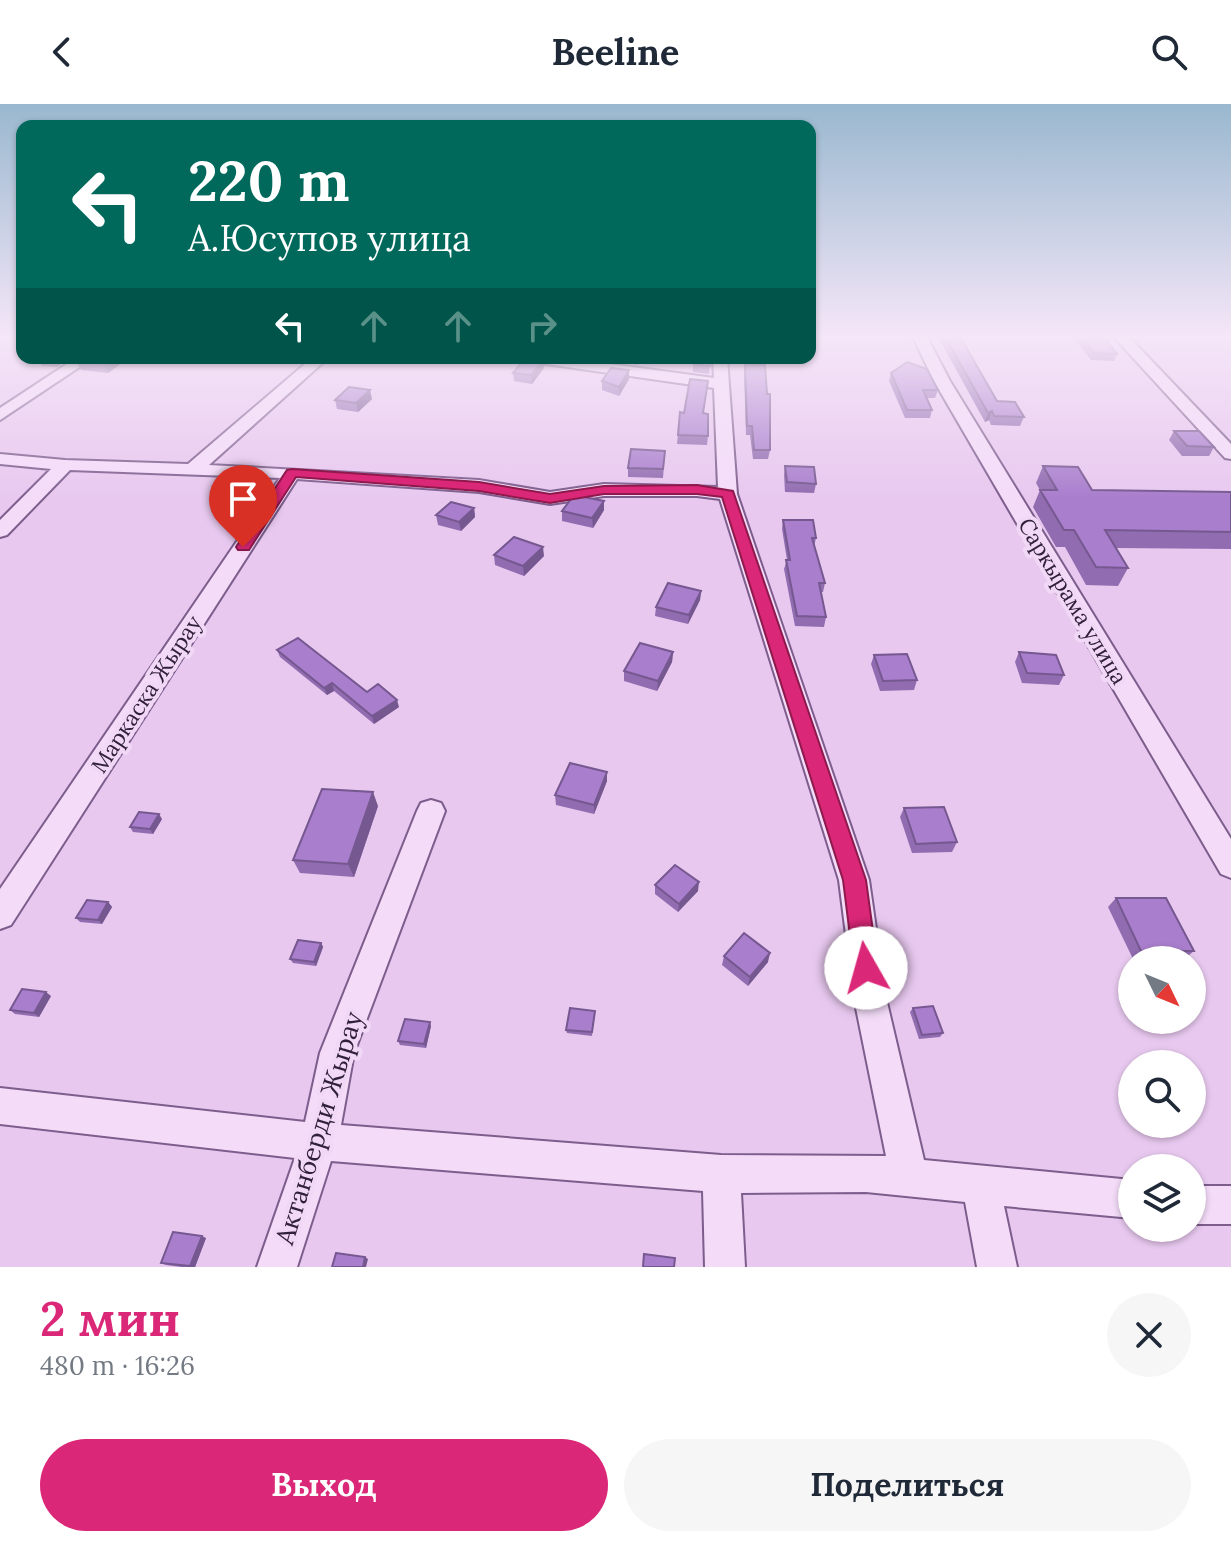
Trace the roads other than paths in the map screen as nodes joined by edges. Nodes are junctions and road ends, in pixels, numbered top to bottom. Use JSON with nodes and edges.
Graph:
{"nodes":[{"id":1,"x":39,"y":389,"type":"edge"},
{"id":2,"x":285,"y":389,"type":"edge"},
{"id":3,"x":722,"y":389,"type":"edge"},
{"id":4,"x":947,"y":389,"type":"edge"},
{"id":5,"x":1170,"y":389,"type":"edge"},
{"id":6,"x":0,"y":415,"type":"edge"},
{"id":7,"x":1231,"y":454,"type":"edge"},
{"id":8,"x":0,"y":459,"type":"edge"},
{"id":9,"x":65,"y":465,"type":"junction"},
{"id":10,"x":193,"y":469,"type":"junction"},
{"id":11,"x":292,"y":473,"type":"junction"},
{"id":12,"x":728,"y":494,"type":"junction"},
{"id":13,"x":0,"y":531,"type":"edge"},
{"id":14,"x":431,"y":811,"type":"dead end"},
{"id":15,"x":1231,"y":865,"type":"edge"},
{"id":16,"x":0,"y":915,"type":"edge"},
{"id":17,"x":0,"y":1106,"type":"edge"},
{"id":18,"x":319,"y":1142,"type":"junction"},
{"id":19,"x":721,"y":1174,"type":"junction"},
{"id":20,"x":909,"y":1177,"type":"junction"},
{"id":21,"x":981,"y":1185,"type":"junction"},
{"id":22,"x":1118,"y":1198,"type":"edge"},
{"id":23,"x":1206,"y":1205,"type":"edge"},
{"id":24,"x":1231,"y":1205,"type":"edge"},
{"id":25,"x":277,"y":1267,"type":"edge"},
{"id":26,"x":725,"y":1267,"type":"edge"},
{"id":27,"x":997,"y":1267,"type":"edge"}],
"edges":[{"from":1,"to":6,"type":"street"},
{"from":2,"to":10,"type":"street"},
{"from":3,"to":12,"type":"street"},
{"from":4,"to":15,"type":"street","name":"Саркырама улица"},
{"from":5,"to":7,"type":"street"},
{"from":8,"to":9,"type":"street"},
{"from":9,"to":10,"type":"street"},
{"from":9,"to":13,"type":"street"},
{"from":10,"to":11,"type":"street"},
{"from":11,"to":12,"type":"street"},
{"from":11,"to":16,"type":"street","name":"Маркаска Жырау"},
{"from":12,"to":20,"type":"street"},
{"from":14,"to":18,"type":"street","name":"Актанберди Жырау"},
{"from":17,"to":18,"type":"street"},
{"from":18,"to":19,"type":"street"},
{"from":18,"to":25,"type":"street","name":"Актанберди Жырау"},
{"from":19,"to":20,"type":"street"},
{"from":19,"to":26,"type":"street"},
{"from":20,"to":21,"type":"street"},
{"from":21,"to":22,"type":"street"},
{"from":21,"to":27,"type":"street"},
{"from":23,"to":24,"type":"street"}]}
